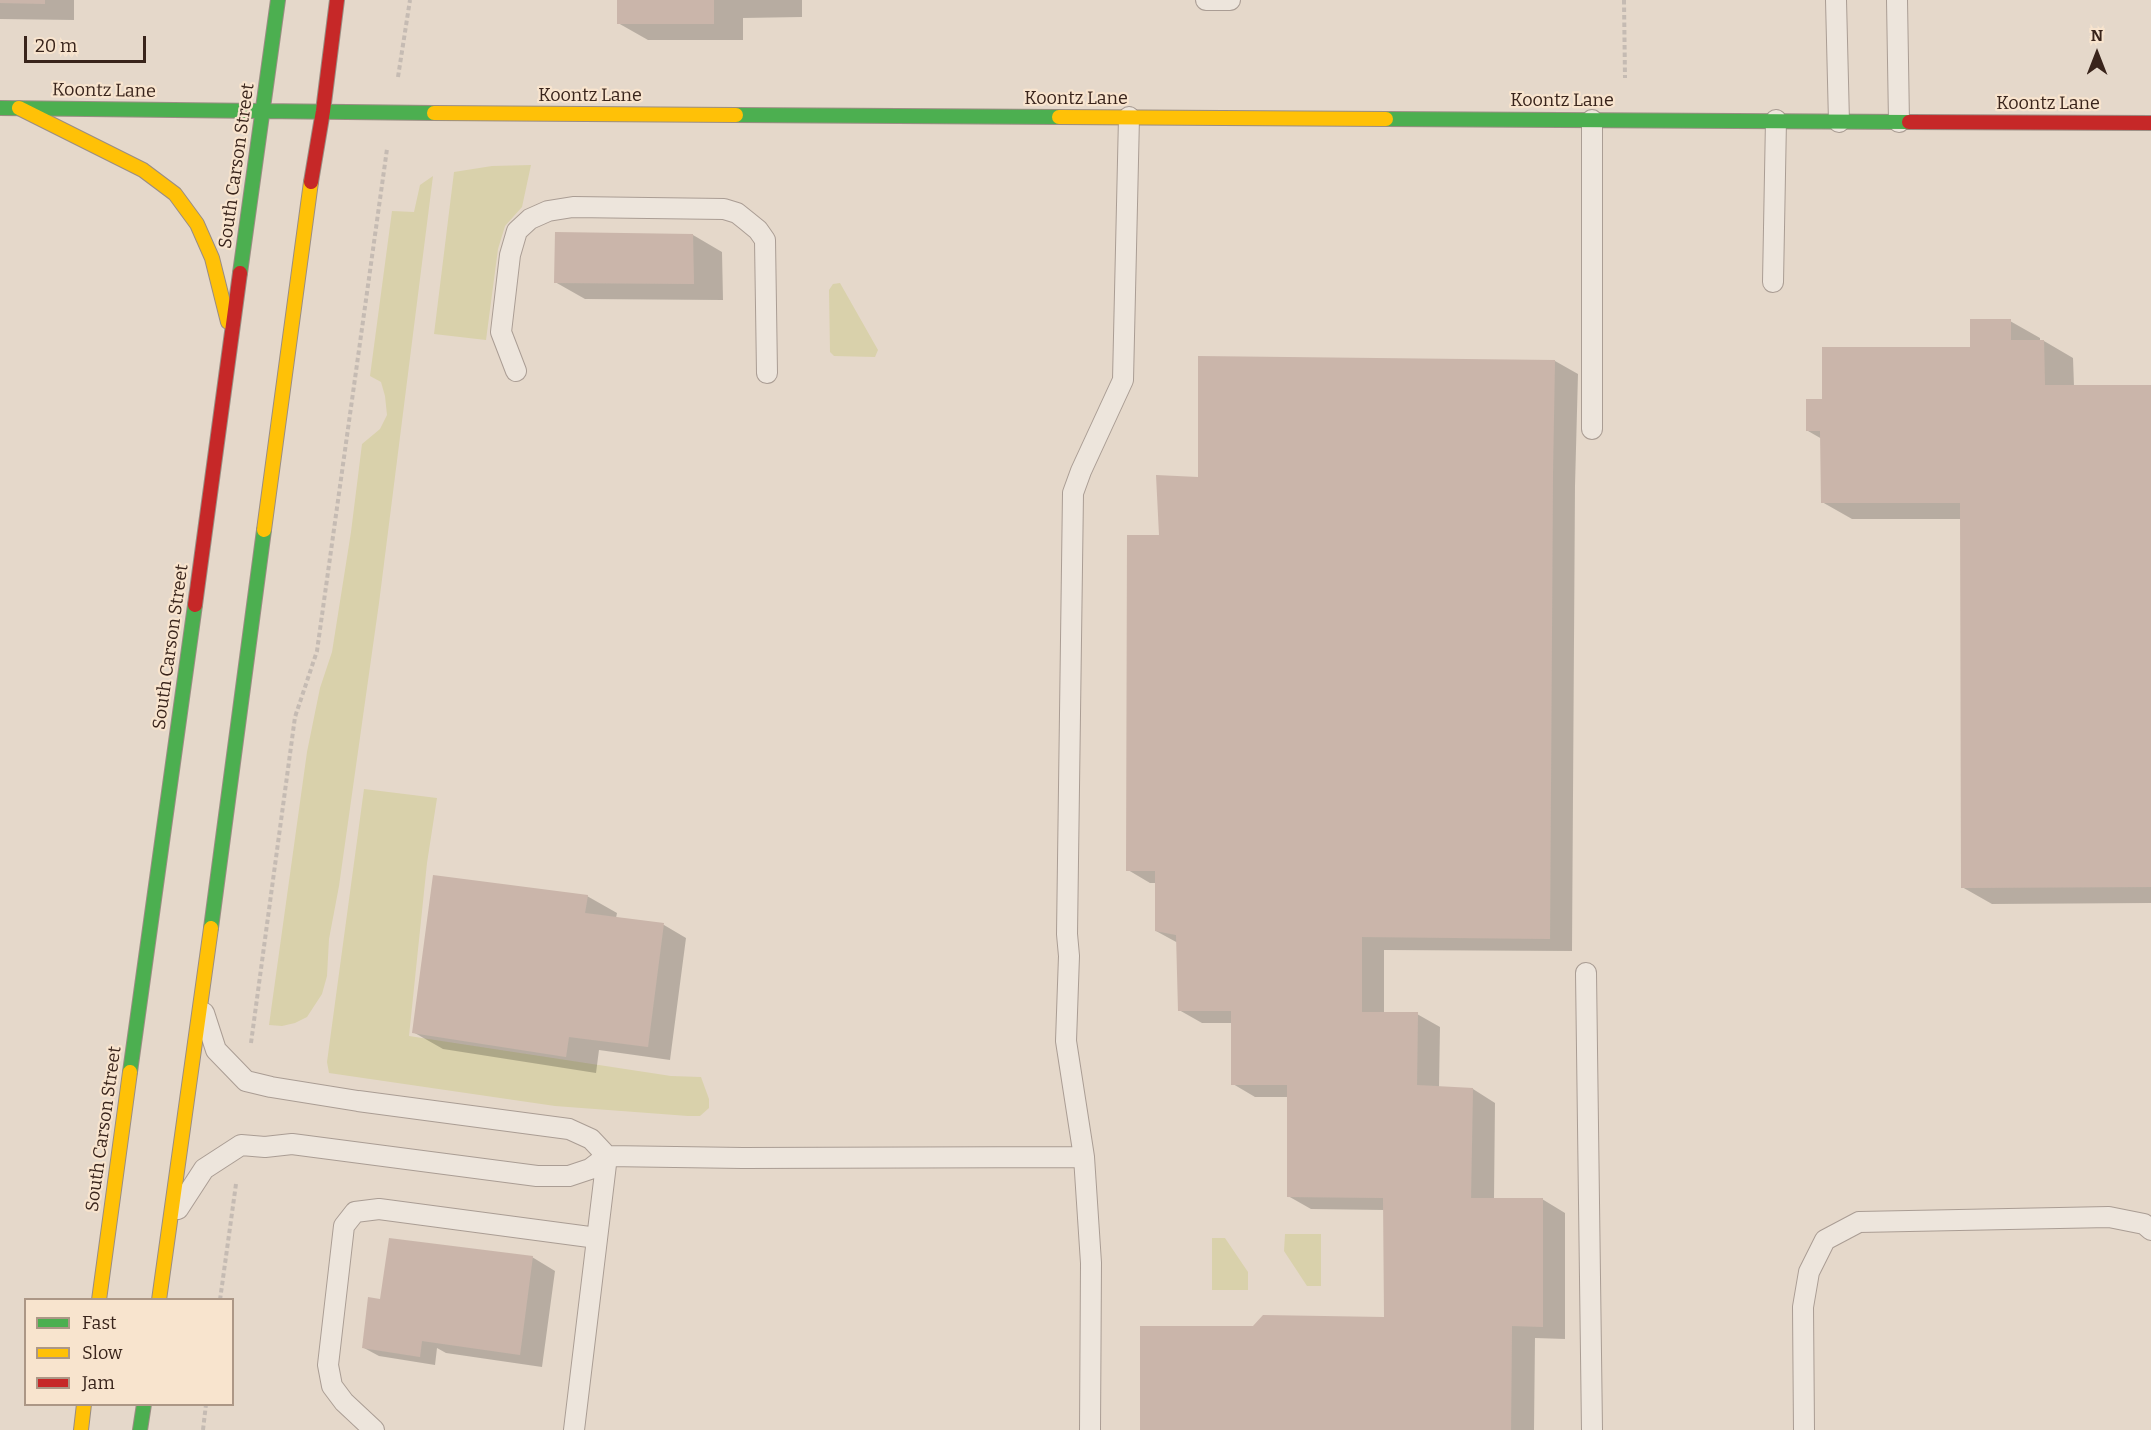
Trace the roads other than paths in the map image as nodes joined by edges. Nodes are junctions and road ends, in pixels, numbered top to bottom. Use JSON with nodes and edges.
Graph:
{"nodes":[{"id":1,"x":278,"y":0,"type":"edge"},
{"id":2,"x":337,"y":0,"type":"edge"},
{"id":3,"x":1206,"y":0,"type":"edge"},
{"id":4,"x":1230,"y":0,"type":"edge"},
{"id":5,"x":1836,"y":0,"type":"edge"},
{"id":6,"x":1897,"y":0,"type":"edge"},
{"id":7,"x":0,"y":108,"type":"edge"},
{"id":8,"x":19,"y":108,"type":"junction"},
{"id":9,"x":323,"y":111,"type":"junction"},
{"id":10,"x":262,"y":112,"type":"junction"},
{"id":11,"x":1129,"y":117,"type":"junction"},
{"id":12,"x":1592,"y":120,"type":"junction"},
{"id":13,"x":1776,"y":120,"type":"junction"},
{"id":14,"x":1839,"y":122,"type":"junction"},
{"id":15,"x":1899,"y":122,"type":"junction"},
{"id":16,"x":2151,"y":123,"type":"edge"},
{"id":17,"x":1773,"y":282,"type":"dead end"},
{"id":18,"x":232,"y":339,"type":"junction"},
{"id":19,"x":516,"y":371,"type":"dead end"},
{"id":20,"x":767,"y":373,"type":"dead end"},
{"id":21,"x":1592,"y":429,"type":"dead end"},
{"id":22,"x":1586,"y":973,"type":"dead end"},
{"id":23,"x":201,"y":1004,"type":"junction"},
{"id":24,"x":607,"y":1156,"type":"junction"},
{"id":25,"x":1083,"y":1158,"type":"junction"},
{"id":26,"x":170,"y":1221,"type":"junction"},
{"id":27,"x":2151,"y":1230,"type":"edge"},
{"id":28,"x":597,"y":1238,"type":"junction"},
{"id":29,"x":99,"y":1298,"type":"edge"},
{"id":30,"x":159,"y":1298,"type":"edge"},
{"id":31,"x":84,"y":1406,"type":"edge"},
{"id":32,"x":144,"y":1406,"type":"edge"},
{"id":33,"x":81,"y":1430,"type":"edge"},
{"id":34,"x":140,"y":1430,"type":"edge"},
{"id":35,"x":374,"y":1430,"type":"edge"},
{"id":36,"x":574,"y":1430,"type":"edge"},
{"id":37,"x":1090,"y":1430,"type":"edge"},
{"id":38,"x":1592,"y":1430,"type":"edge"},
{"id":39,"x":1804,"y":1430,"type":"edge"}],
"edges":[{"from":1,"to":10,"type":"main road","name":"South Carson Street"},
{"from":2,"to":9,"type":"main road"},
{"from":3,"to":4,"type":"lane"},
{"from":5,"to":14,"type":"lane"},
{"from":6,"to":15,"type":"lane"},
{"from":7,"to":8,"type":"main road","name":"Koontz Lane"},
{"from":8,"to":10,"type":"main road","name":"Koontz Lane"},
{"from":8,"to":18,"type":"main road"},
{"from":9,"to":10,"type":"main road","name":"Koontz Lane"},
{"from":9,"to":11,"type":"main road","name":"Koontz Lane"},
{"from":9,"to":23,"type":"main road"},
{"from":10,"to":18,"type":"main road","name":"South Carson Street"},
{"from":11,"to":12,"type":"main road","name":"Koontz Lane"},
{"from":11,"to":25,"type":"lane"},
{"from":12,"to":13,"type":"main road","name":"Koontz Lane"},
{"from":12,"to":21,"type":"lane"},
{"from":13,"to":14,"type":"main road","name":"Koontz Lane"},
{"from":13,"to":17,"type":"lane"},
{"from":14,"to":15,"type":"main road","name":"Koontz Lane"},
{"from":15,"to":16,"type":"main road","name":"Koontz Lane"},
{"from":18,"to":29,"type":"main road","name":"South Carson Street"},
{"from":19,"to":20,"type":"lane"},
{"from":22,"to":38,"type":"lane"},
{"from":23,"to":24,"type":"lane"},
{"from":23,"to":26,"type":"main road"},
{"from":24,"to":25,"type":"lane"},
{"from":24,"to":26,"type":"lane"},
{"from":24,"to":28,"type":"lane"},
{"from":25,"to":37,"type":"lane"},
{"from":26,"to":30,"type":"main road"},
{"from":27,"to":39,"type":"lane"},
{"from":28,"to":35,"type":"lane"},
{"from":28,"to":36,"type":"lane"},
{"from":31,"to":33,"type":"main road"},
{"from":32,"to":34,"type":"main road"}]}
